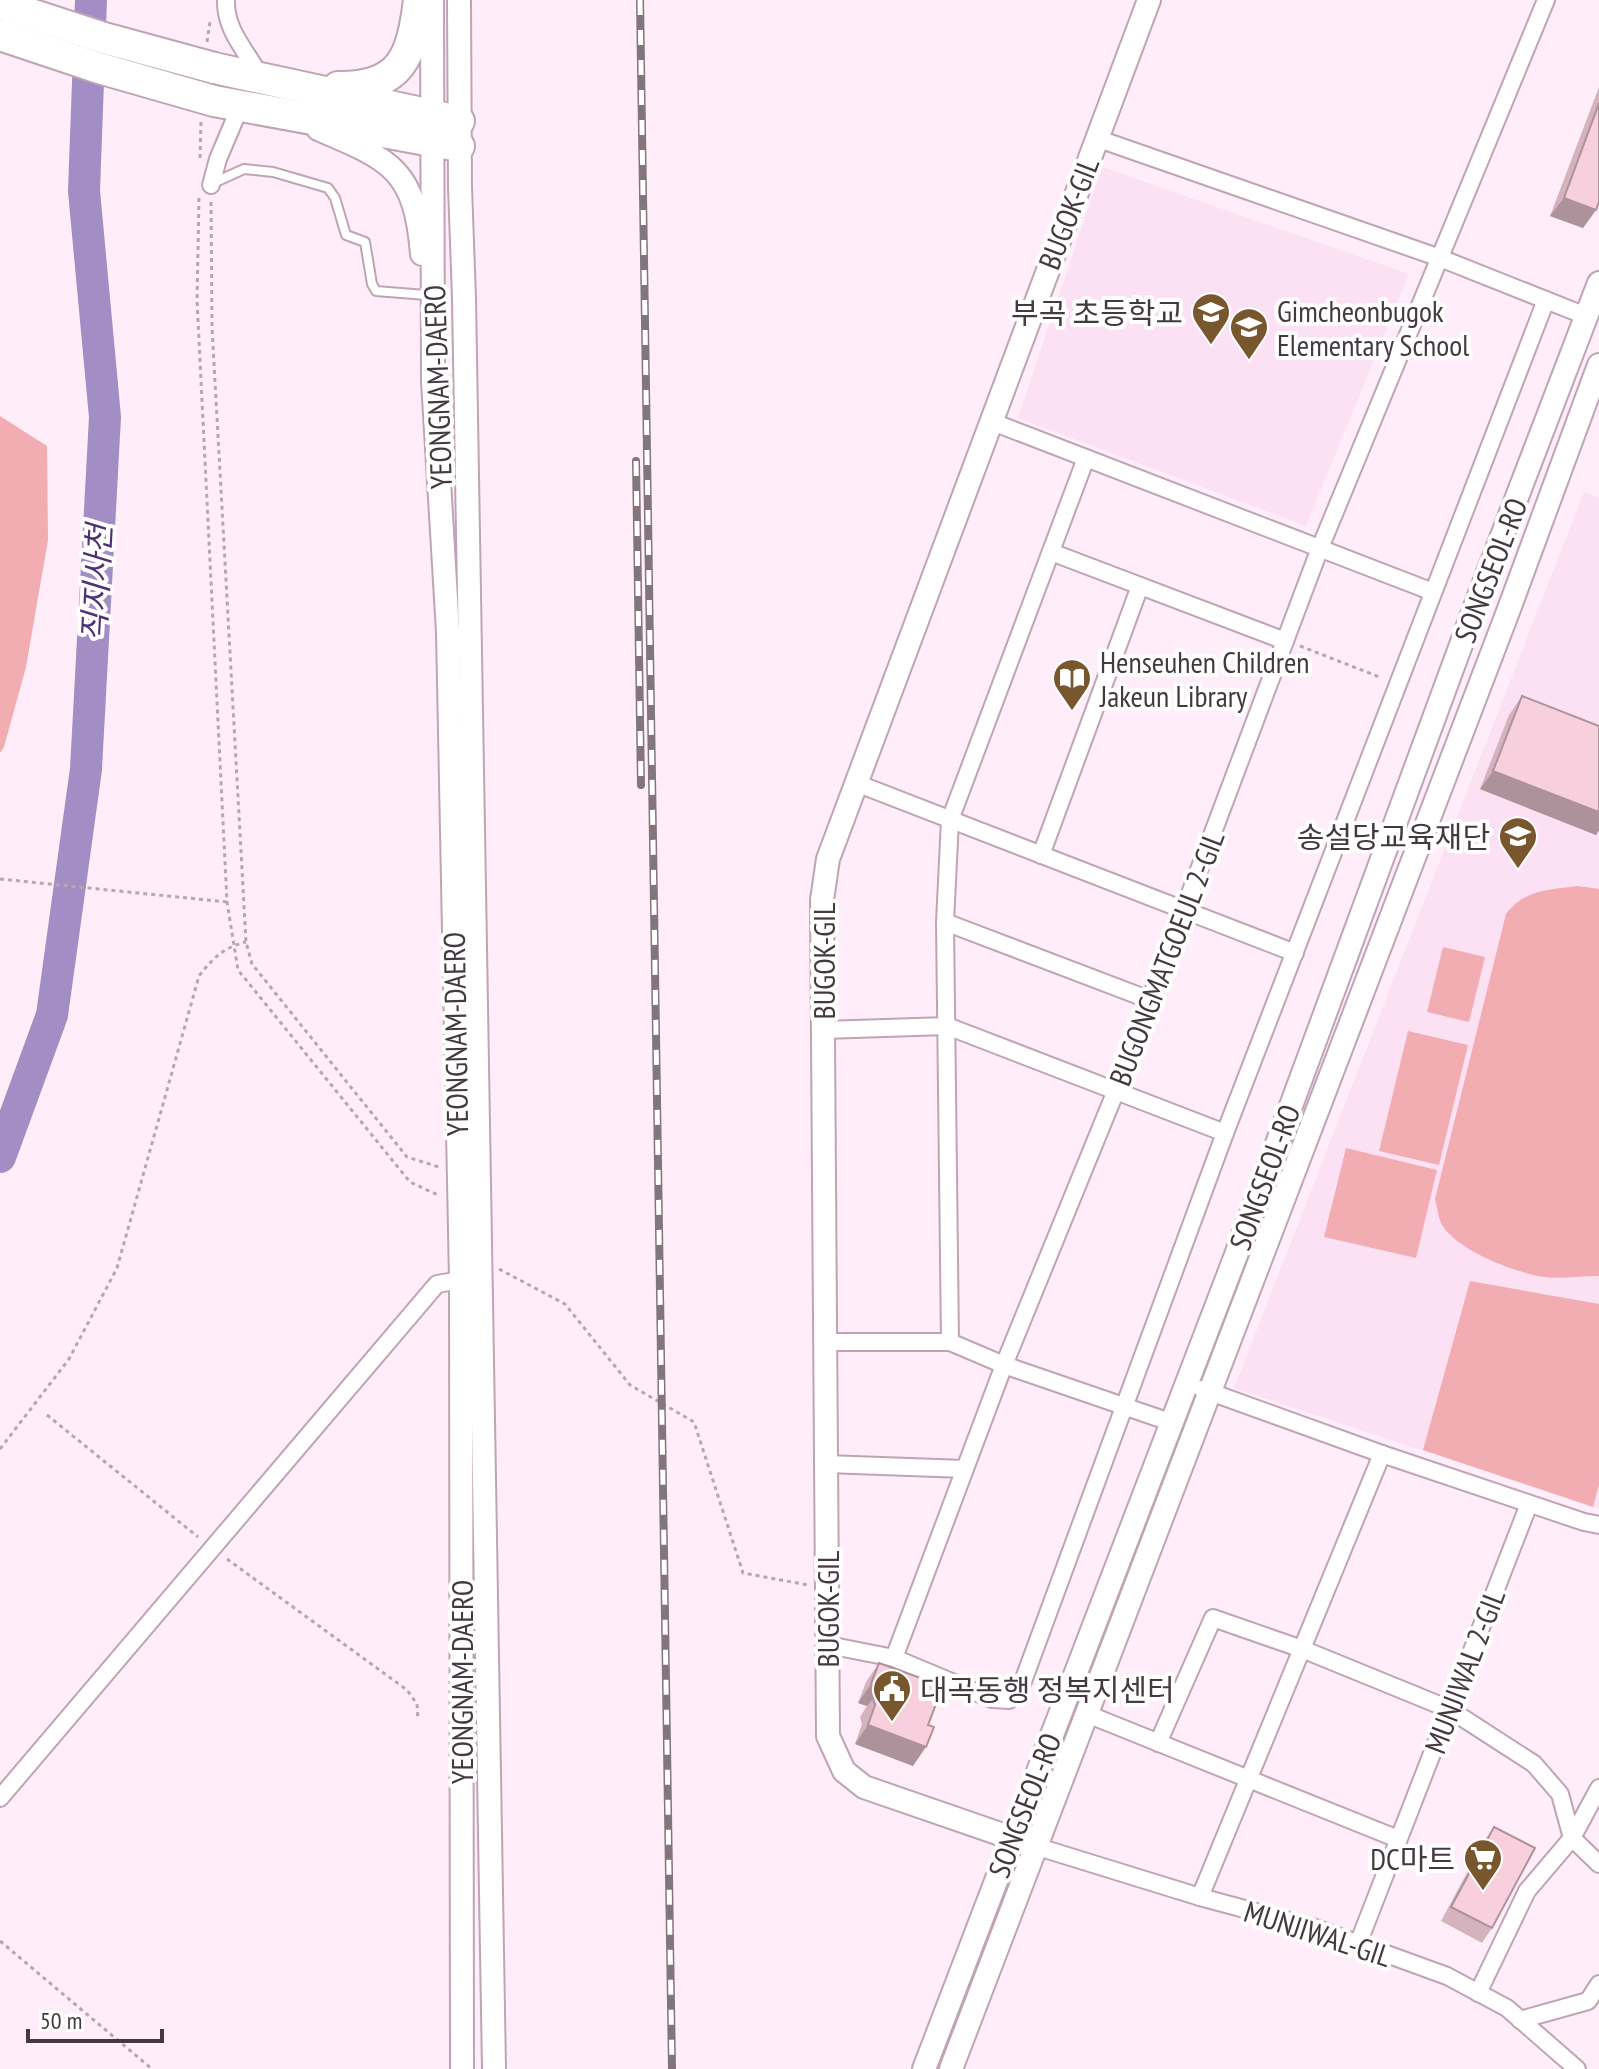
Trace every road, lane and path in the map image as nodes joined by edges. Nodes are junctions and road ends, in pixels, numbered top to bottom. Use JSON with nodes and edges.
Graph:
{"nodes":[{"id":1,"x":226,"y":0,"type":"edge"},
{"id":2,"x":419,"y":0,"type":"edge"},
{"id":3,"x":432,"y":0,"type":"edge"},
{"id":4,"x":459,"y":0,"type":"edge"},
{"id":5,"x":1149,"y":0,"type":"edge"},
{"id":6,"x":1546,"y":0,"type":"edge"},
{"id":7,"x":0,"y":4,"type":"edge"},
{"id":8,"x":212,"y":14,"type":"dead end"},
{"id":9,"x":0,"y":35,"type":"edge"},
{"id":10,"x":210,"y":54,"type":"junction"},
{"id":11,"x":261,"y":78,"type":"junction"},
{"id":12,"x":301,"y":86,"type":"junction"},
{"id":13,"x":218,"y":106,"type":"junction"},
{"id":14,"x":292,"y":117,"type":"junction"},
{"id":15,"x":447,"y":132,"type":"junction"},
{"id":16,"x":1096,"y":138,"type":"junction"},
{"id":17,"x":200,"y":166,"type":"dead end"},
{"id":18,"x":205,"y":190,"type":"junction"},
{"id":19,"x":1440,"y":258,"type":"junction"},
{"id":20,"x":1599,"y":283,"type":"edge"},
{"id":21,"x":426,"y":295,"type":"junction"},
{"id":22,"x":1546,"y":300,"type":"junction"},
{"id":23,"x":1586,"y":316,"type":"junction"},
{"id":24,"x":1599,"y":365,"type":"edge"},
{"id":25,"x":433,"y":381,"type":"junction"},
{"id":26,"x":990,"y":421,"type":"junction"},
{"id":27,"x":1086,"y":458,"type":"junction"},
{"id":28,"x":1320,"y":548,"type":"junction"},
{"id":29,"x":1051,"y":552,"type":"junction"},
{"id":30,"x":1140,"y":586,"type":"junction"},
{"id":31,"x":1433,"y":592,"type":"junction"},
{"id":32,"x":1285,"y":641,"type":"junction"},
{"id":33,"x":1398,"y":684,"type":"junction"},
{"id":34,"x":856,"y":783,"type":"junction"},
{"id":35,"x":950,"y":820,"type":"junction"},
{"id":36,"x":1041,"y":855,"type":"junction"},
{"id":37,"x":0,"y":879,"type":"edge"},
{"id":38,"x":227,"y":902,"type":"junction"},
{"id":39,"x":1184,"y":910,"type":"junction"},
{"id":40,"x":945,"y":922,"type":"junction"},
{"id":41,"x":246,"y":942,"type":"junction"},
{"id":42,"x":234,"y":945,"type":"junction"},
{"id":43,"x":1295,"y":953,"type":"junction"},
{"id":44,"x":1150,"y":1000,"type":"junction"},
{"id":45,"x":947,"y":1026,"type":"junction"},
{"id":46,"x":823,"y":1030,"type":"junction"},
{"id":47,"x":1115,"y":1093,"type":"junction"},
{"id":48,"x":1225,"y":1133,"type":"junction"},
{"id":49,"x":458,"y":1173,"type":"junction"},
{"id":50,"x":458,"y":1205,"type":"junction"},
{"id":51,"x":480,"y":1259,"type":"junction"},
{"id":52,"x":461,"y":1280,"type":"junction"},
{"id":53,"x":827,"y":1342,"type":"junction"},
{"id":54,"x":950,"y":1342,"type":"junction"},
{"id":55,"x":1004,"y":1365,"type":"junction"},
{"id":56,"x":1185,"y":1383,"type":"junction"},
{"id":57,"x":1211,"y":1392,"type":"junction"},
{"id":58,"x":1125,"y":1405,"type":"junction"},
{"id":59,"x":47,"y":1415,"type":"dead end"},
{"id":60,"x":1170,"y":1422,"type":"junction"},
{"id":61,"x":0,"y":1449,"type":"edge"},
{"id":62,"x":1382,"y":1454,"type":"junction"},
{"id":63,"x":826,"y":1464,"type":"junction"},
{"id":64,"x":965,"y":1469,"type":"junction"},
{"id":65,"x":1529,"y":1504,"type":"junction"},
{"id":66,"x":1599,"y":1525,"type":"edge"},
{"id":67,"x":212,"y":1548,"type":"junction"},
{"id":68,"x":827,"y":1589,"type":"junction"},
{"id":69,"x":828,"y":1645,"type":"junction"},
{"id":70,"x":1302,"y":1649,"type":"junction"},
{"id":71,"x":894,"y":1658,"type":"junction"},
{"id":72,"x":1449,"y":1709,"type":"junction"},
{"id":73,"x":1087,"y":1714,"type":"junction"},
{"id":74,"x":418,"y":1720,"type":"dead end"},
{"id":75,"x":1158,"y":1743,"type":"junction"},
{"id":76,"x":1248,"y":1780,"type":"junction"},
{"id":77,"x":1599,"y":1788,"type":"edge"},
{"id":78,"x":0,"y":1798,"type":"edge"},
{"id":79,"x":1011,"y":1837,"type":"junction"},
{"id":80,"x":1572,"y":1838,"type":"junction"},
{"id":81,"x":1398,"y":1839,"type":"junction"},
{"id":82,"x":1035,"y":1846,"type":"junction"},
{"id":83,"x":1599,"y":1864,"type":"edge"},
{"id":84,"x":1200,"y":1897,"type":"junction"},
{"id":85,"x":0,"y":1941,"type":"edge"},
{"id":86,"x":1358,"y":1944,"type":"junction"},
{"id":87,"x":1599,"y":1984,"type":"edge"},
{"id":88,"x":1478,"y":1993,"type":"junction"},
{"id":89,"x":1520,"y":2020,"type":"junction"},
{"id":90,"x":152,"y":2069,"type":"edge"},
{"id":91,"x":462,"y":2069,"type":"edge"},
{"id":92,"x":494,"y":2069,"type":"edge"},
{"id":93,"x":924,"y":2069,"type":"edge"},
{"id":94,"x":951,"y":2069,"type":"edge"},
{"id":95,"x":1577,"y":2069,"type":"edge"}],
"edges":[{"from":1,"to":11,"type":"street"},
{"from":2,"to":12,"type":"highway"},
{"from":3,"to":15,"type":"street","name":"YEONGNAM-DAERO"},
{"from":4,"to":15,"type":"street","name":"YEONGNAM-DAERO"},
{"from":5,"to":16,"type":"street","name":"BUGOK-GIL"},
{"from":6,"to":19,"type":"street","name":"BUGONGMATGOEUL 2-GIL"},
{"from":7,"to":10,"type":"highway","bridge":true},
{"from":8,"to":10,"type":"path"},
{"from":9,"to":13,"type":"highway","bridge":true},
{"from":10,"to":11,"type":"highway"},
{"from":11,"to":12,"type":"highway"},
{"from":12,"to":15,"type":"highway"},
{"from":13,"to":14,"type":"highway"},
{"from":13,"to":17,"type":"path"},
{"from":13,"to":18,"type":"street"},
{"from":14,"to":15,"type":"highway"},
{"from":14,"to":21,"type":"street"},
{"from":15,"to":25,"type":"street","name":"YEONGNAM-DAERO"},
{"from":15,"to":51,"type":"street","name":"YEONGNAM-DAERO"},
{"from":16,"to":19,"type":"street"},
{"from":16,"to":26,"type":"street","name":"BUGOK-GIL"},
{"from":18,"to":21,"type":"lane"},
{"from":18,"to":38,"type":"path"},
{"from":18,"to":41,"type":"path"},
{"from":19,"to":22,"type":"street"},
{"from":19,"to":28,"type":"street","name":"BUGONGMATGOEUL 2-GIL"},
{"from":20,"to":23,"type":"street","name":"SONGSEOL-RO"},
{"from":21,"to":25,"type":"street"},
{"from":22,"to":23,"type":"street"},
{"from":22,"to":31,"type":"street"},
{"from":23,"to":56,"type":"street","name":"SONGSEOL-RO"},
{"from":24,"to":57,"type":"street","name":"SONGSEOL-RO"},
{"from":25,"to":49,"type":"street","name":"YEONGNAM-DAERO"},
{"from":26,"to":27,"type":"street"},
{"from":26,"to":34,"type":"street","name":"BUGOK-GIL"},
{"from":27,"to":28,"type":"street"},
{"from":27,"to":29,"type":"street"},
{"from":28,"to":31,"type":"street"},
{"from":28,"to":32,"type":"street","name":"BUGONGMATGOEUL 2-GIL"},
{"from":29,"to":30,"type":"street"},
{"from":29,"to":35,"type":"street"},
{"from":30,"to":32,"type":"street"},
{"from":30,"to":36,"type":"street"},
{"from":31,"to":33,"type":"street"},
{"from":32,"to":33,"type":"path"},
{"from":32,"to":39,"type":"street","name":"BUGONGMATGOEUL 2-GIL"},
{"from":33,"to":43,"type":"street"},
{"from":34,"to":35,"type":"street"},
{"from":34,"to":46,"type":"street","name":"BUGOK-GIL"},
{"from":35,"to":36,"type":"street"},
{"from":35,"to":40,"type":"street"},
{"from":36,"to":39,"type":"street"},
{"from":37,"to":38,"type":"path"},
{"from":38,"to":42,"type":"path"},
{"from":39,"to":43,"type":"street"},
{"from":39,"to":44,"type":"street","name":"BUGONGMATGOEUL 2-GIL"},
{"from":40,"to":44,"type":"street"},
{"from":40,"to":45,"type":"street"},
{"from":41,"to":42,"type":"path"},
{"from":41,"to":49,"type":"path"},
{"from":42,"to":50,"type":"path"},
{"from":42,"to":61,"type":"path"},
{"from":43,"to":48,"type":"street"},
{"from":44,"to":47,"type":"street","name":"BUGONGMATGOEUL 2-GIL"},
{"from":45,"to":46,"type":"street"},
{"from":45,"to":47,"type":"street"},
{"from":45,"to":54,"type":"street"},
{"from":46,"to":53,"type":"street","name":"BUGOK-GIL"},
{"from":47,"to":48,"type":"street"},
{"from":47,"to":55,"type":"street","name":"BUGONGMATGOEUL 2-GIL"},
{"from":48,"to":58,"type":"street"},
{"from":49,"to":50,"type":"street","name":"YEONGNAM-DAERO"},
{"from":50,"to":52,"type":"street","name":"YEONGNAM-DAERO"},
{"from":51,"to":68,"type":"path"},
{"from":51,"to":92,"type":"street","name":"YEONGNAM-DAERO"},
{"from":52,"to":67,"type":"street"},
{"from":52,"to":91,"type":"street","name":"YEONGNAM-DAERO"},
{"from":53,"to":54,"type":"street"},
{"from":53,"to":63,"type":"street","name":"BUGOK-GIL"},
{"from":54,"to":55,"type":"street"},
{"from":55,"to":58,"type":"street"},
{"from":55,"to":64,"type":"street","name":"BUGONGMATGOEUL 2-GIL"},
{"from":56,"to":57,"type":"street"},
{"from":56,"to":60,"type":"street","name":"SONGSEOL-RO"},
{"from":57,"to":62,"type":"street"},
{"from":57,"to":73,"type":"street","name":"SONGSEOL-RO"},
{"from":58,"to":60,"type":"street"},
{"from":58,"to":71,"type":"street"},
{"from":59,"to":67,"type":"path"},
{"from":60,"to":79,"type":"street","name":"SONGSEOL-RO"},
{"from":62,"to":65,"type":"street"},
{"from":62,"to":70,"type":"street"},
{"from":63,"to":64,"type":"street"},
{"from":63,"to":68,"type":"street","name":"BUGOK-GIL"},
{"from":64,"to":71,"type":"street","name":"BUGONGMATGOEUL 2-GIL"},
{"from":65,"to":66,"type":"street"},
{"from":65,"to":72,"type":"street","name":"MUNJIWAL 2-GIL"},
{"from":67,"to":74,"type":"path"},
{"from":67,"to":78,"type":"street"},
{"from":68,"to":69,"type":"street","name":"BUGOK-GIL"},
{"from":69,"to":71,"type":"street"},
{"from":69,"to":79,"type":"street","name":"BUGOK-GIL"},
{"from":70,"to":72,"type":"street"},
{"from":70,"to":75,"type":"street"},
{"from":70,"to":76,"type":"street"},
{"from":72,"to":80,"type":"street"},
{"from":72,"to":81,"type":"street","name":"MUNJIWAL 2-GIL"},
{"from":73,"to":75,"type":"street"},
{"from":73,"to":82,"type":"street","name":"SONGSEOL-RO"},
{"from":75,"to":76,"type":"street"},
{"from":76,"to":81,"type":"street"},
{"from":76,"to":84,"type":"street"},
{"from":77,"to":80,"type":"street"},
{"from":79,"to":82,"type":"street","name":"BUGOK-GIL"},
{"from":79,"to":93,"type":"street","name":"SONGSEOL-RO"},
{"from":80,"to":83,"type":"street"},
{"from":80,"to":88,"type":"street"},
{"from":81,"to":86,"type":"street","name":"MUNJIWAL 2-GIL"},
{"from":82,"to":84,"type":"street","name":"MUNJIWAL-GIL"},
{"from":82,"to":94,"type":"street","name":"SONGSEOL-RO"},
{"from":84,"to":86,"type":"street","name":"MUNJIWAL-GIL"},
{"from":85,"to":90,"type":"path"},
{"from":86,"to":88,"type":"street","name":"MUNJIWAL-GIL"},
{"from":87,"to":89,"type":"street"},
{"from":88,"to":89,"type":"street","name":"MUNJIWAL-GIL"},
{"from":89,"to":95,"type":"street","name":"MUNJIWAL-GIL"}]}
